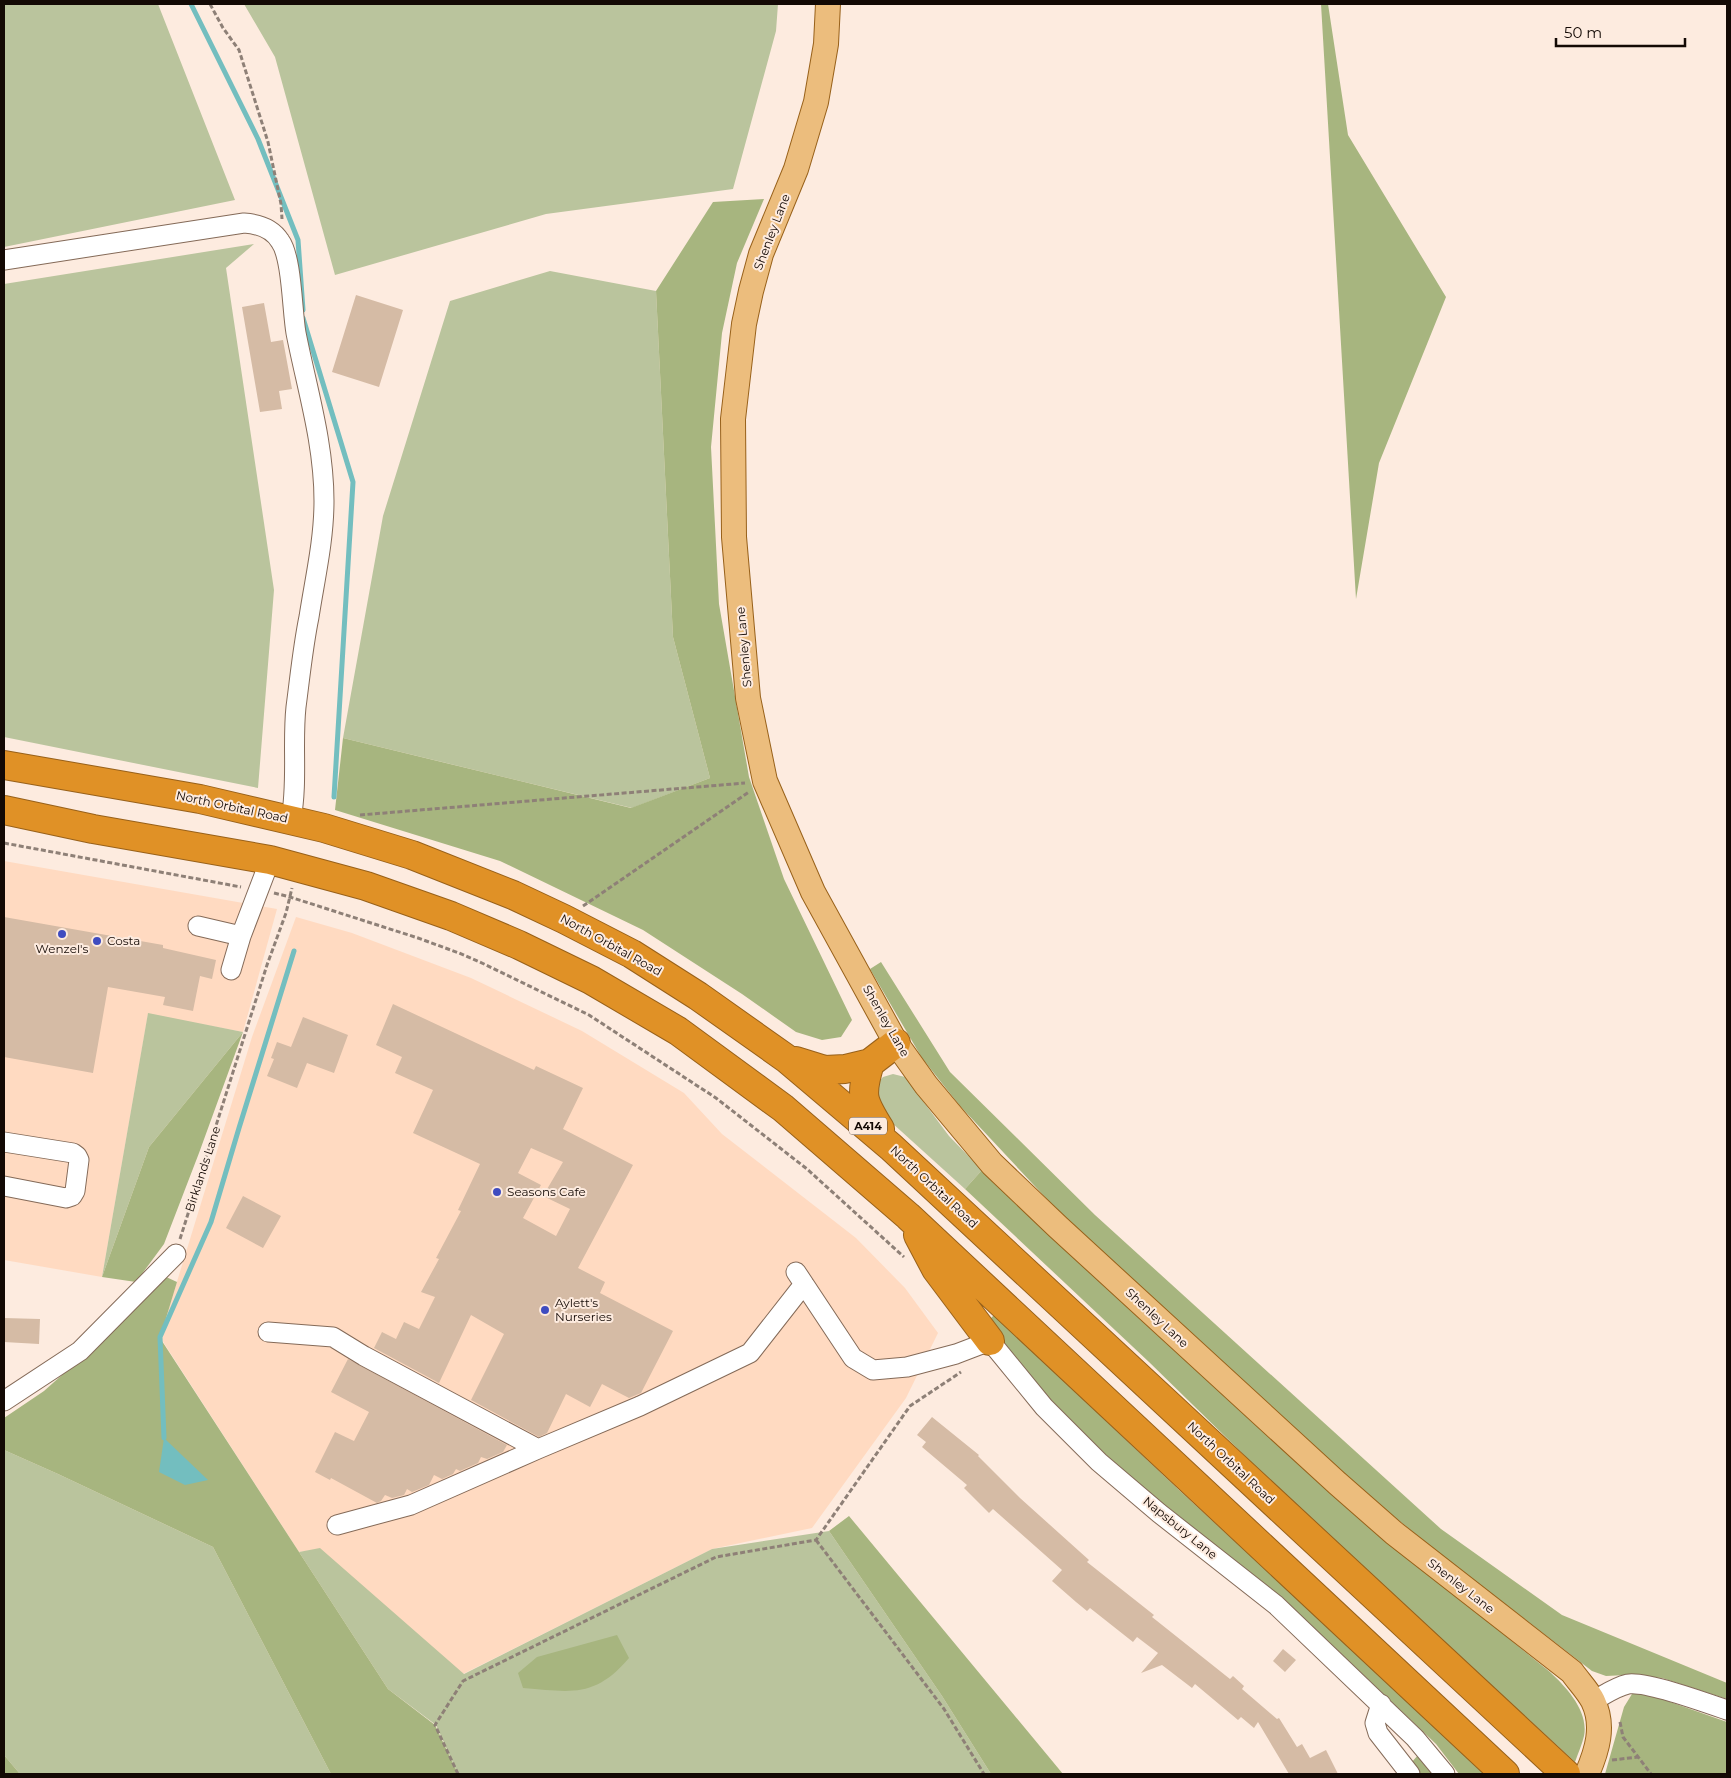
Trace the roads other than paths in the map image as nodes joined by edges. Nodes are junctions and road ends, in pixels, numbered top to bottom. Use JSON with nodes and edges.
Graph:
{"nodes":[{"id":1,"x":828,"y":4,"type":"edge"},
{"id":2,"x":4,"y":260,"type":"edge"},
{"id":3,"x":4,"y":765,"type":"edge"},
{"id":4,"x":4,"y":810,"type":"edge"},
{"id":5,"x":291,"y":820,"type":"junction"},
{"id":6,"x":270,"y":860,"type":"junction"},
{"id":7,"x":198,"y":926,"type":"dead end"},
{"id":8,"x":242,"y":936,"type":"junction"},
{"id":9,"x":231,"y":970,"type":"dead end"},
{"id":10,"x":896,"y":1043,"type":"junction"},
{"id":11,"x":787,"y":1059,"type":"junction"},
{"id":12,"x":870,"y":1063,"type":"junction"},
{"id":13,"x":4,"y":1142,"type":"edge"},
{"id":14,"x":891,"y":1147,"type":"junction"},
{"id":15,"x":4,"y":1186,"type":"edge"},
{"id":16,"x":908,"y":1216,"type":"junction"},
{"id":17,"x":176,"y":1254,"type":"road end"},
{"id":18,"x":268,"y":1332,"type":"dead end"},
{"id":19,"x":990,"y":1341,"type":"junction"},
{"id":20,"x":4,"y":1401,"type":"edge"},
{"id":21,"x":538,"y":1449,"type":"junction"},
{"id":22,"x":337,"y":1525,"type":"dead end"},
{"id":23,"x":1593,"y":1702,"type":"junction"},
{"id":24,"x":1381,"y":1704,"type":"junction"},
{"id":25,"x":1727,"y":1710,"type":"edge"},
{"id":26,"x":1590,"y":1769,"type":"edge"},
{"id":27,"x":1410,"y":1774,"type":"edge"},
{"id":28,"x":1445,"y":1774,"type":"edge"},
{"id":29,"x":1505,"y":1774,"type":"edge"},
{"id":30,"x":1566,"y":1774,"type":"edge"}],
"edges":[{"from":1,"to":10,"type":"main road","name":"Shenley Lane"},
{"from":2,"to":5,"type":"street"},
{"from":3,"to":5,"type":"highway","name":"North Orbital Road","number":"A414"},
{"from":4,"to":6,"type":"highway"},
{"from":5,"to":11,"type":"highway","name":"North Orbital Road","number":"A414"},
{"from":6,"to":8,"type":"street"},
{"from":6,"to":16,"type":"highway"},
{"from":7,"to":8,"type":"street"},
{"from":8,"to":9,"type":"street"},
{"from":10,"to":12,"type":"highway"},
{"from":10,"to":23,"type":"main road","name":"Shenley Lane"},
{"from":11,"to":12,"type":"highway"},
{"from":11,"to":14,"type":"highway","name":"North Orbital Road","number":"A414"},
{"from":12,"to":14,"type":"highway"},
{"from":13,"to":15,"type":"street"},
{"from":14,"to":30,"type":"highway","name":"North Orbital Road","number":"A414"},
{"from":16,"to":19,"type":"highway"},
{"from":16,"to":29,"type":"highway"},
{"from":17,"to":20,"type":"street"},
{"from":18,"to":21,"type":"street"},
{"from":19,"to":21,"type":"street"},
{"from":19,"to":24,"type":"street","name":"Napsbury Lane"},
{"from":21,"to":22,"type":"street"},
{"from":23,"to":25,"type":"street"},
{"from":23,"to":26,"type":"main road","name":"Shenley Lane"},
{"from":24,"to":27,"type":"street"},
{"from":24,"to":28,"type":"street","name":"Napsbury Lane"}]}
